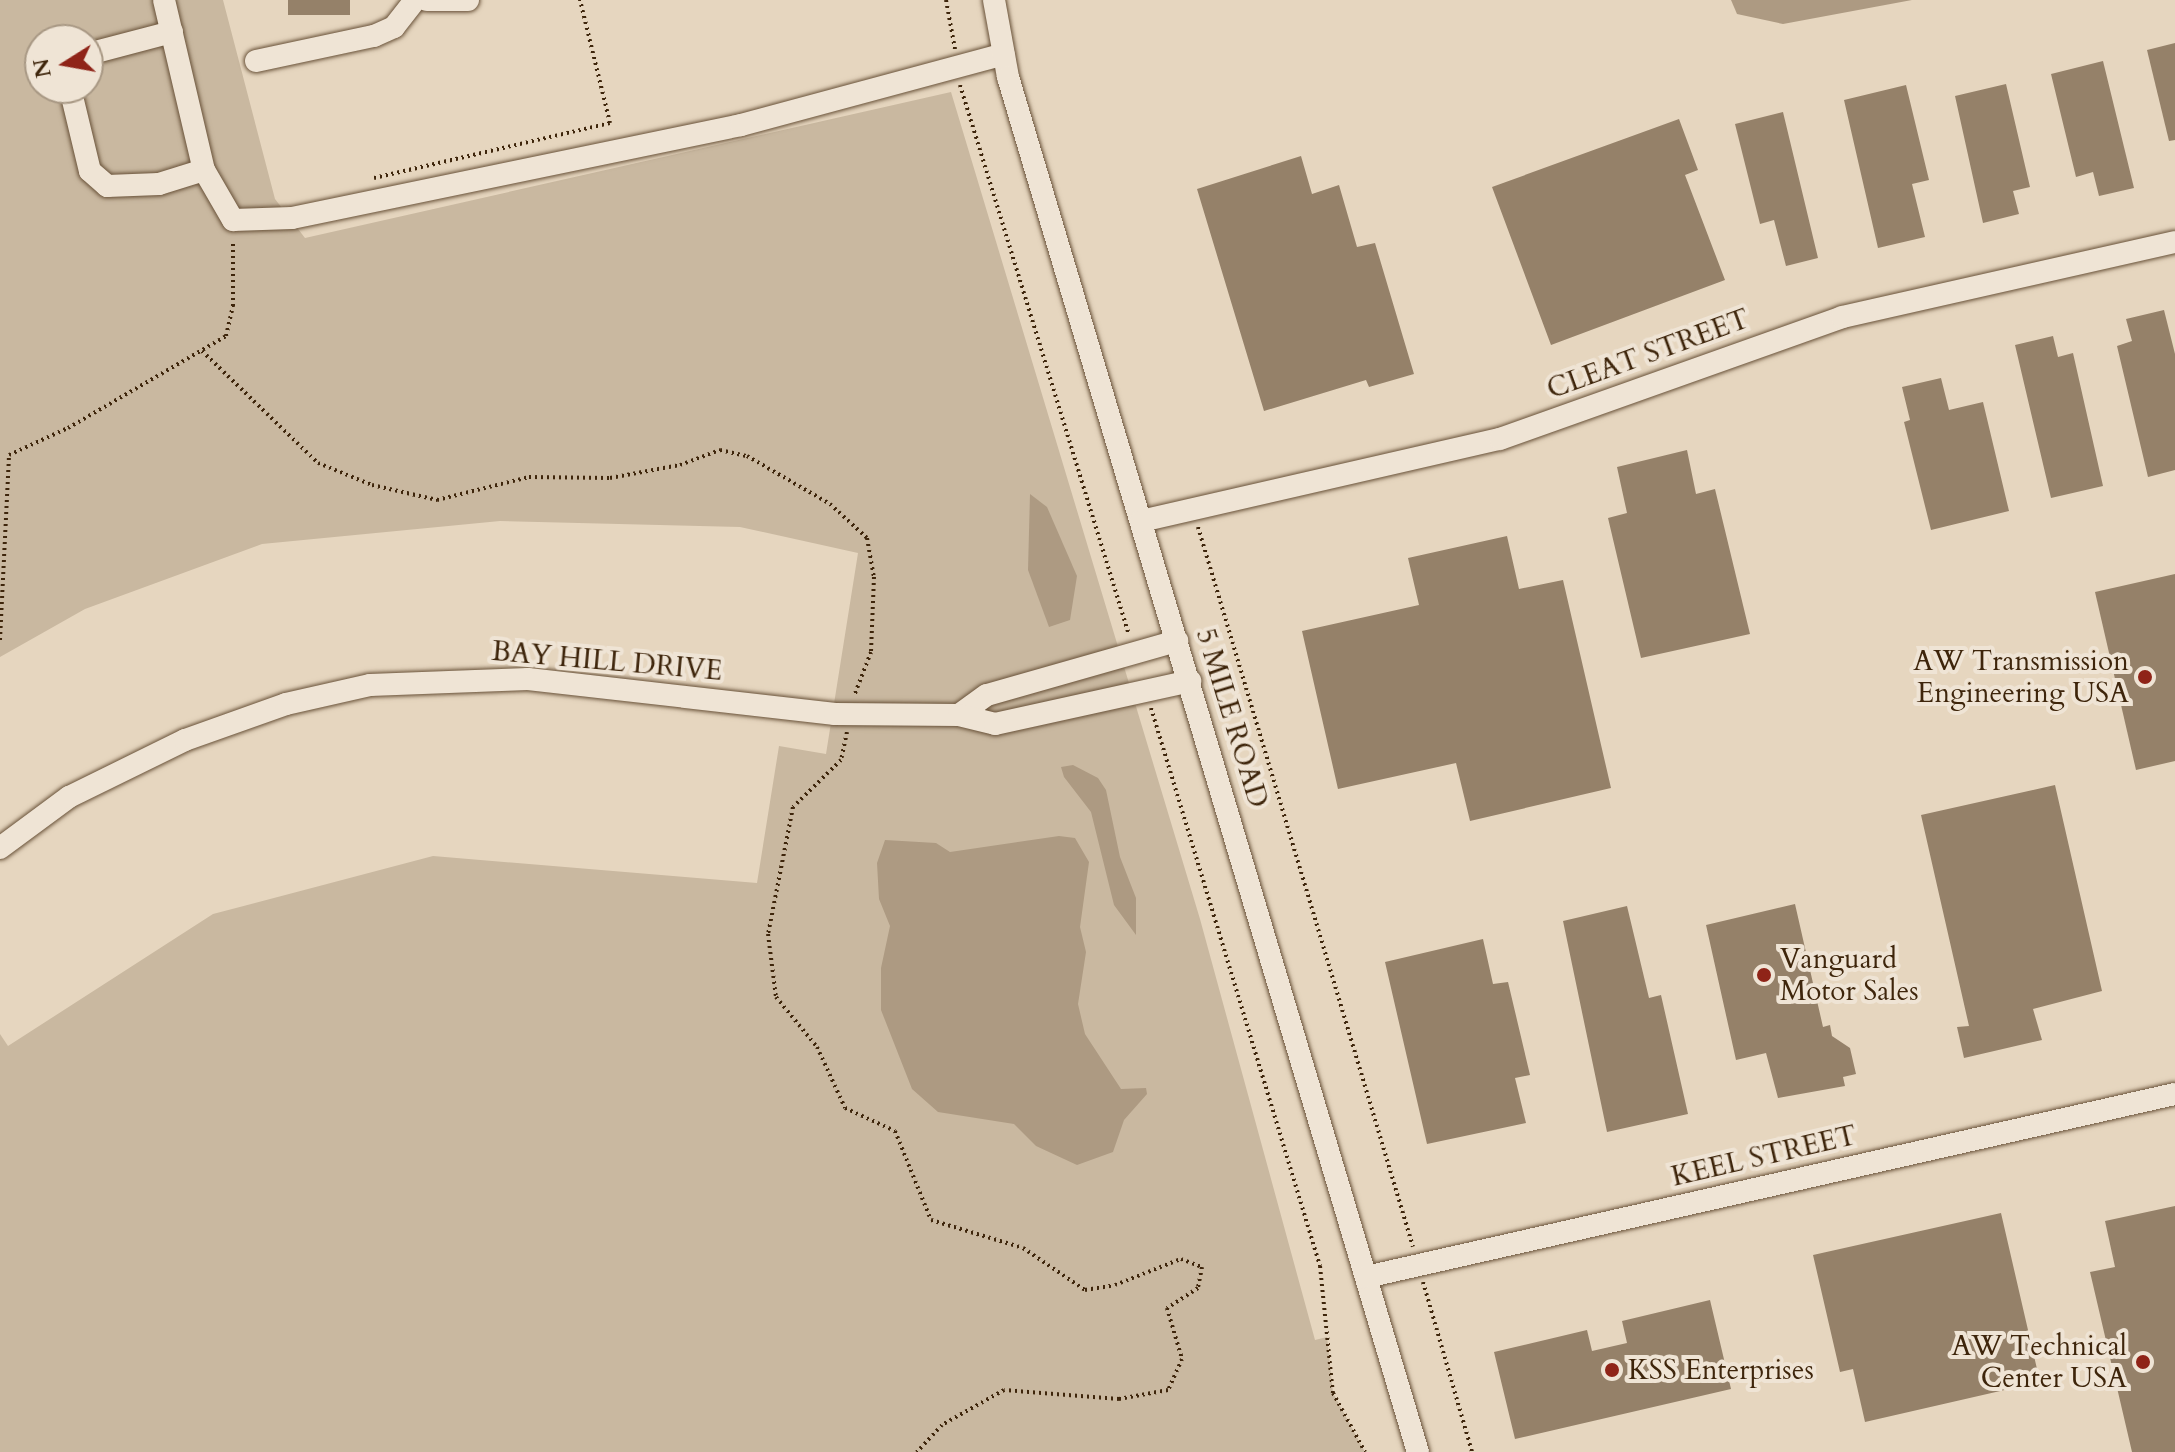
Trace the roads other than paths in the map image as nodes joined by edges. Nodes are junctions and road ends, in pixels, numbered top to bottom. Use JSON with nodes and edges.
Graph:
{"nodes":[{"id":1,"x":164,"y":0,"type":"edge"},
{"id":2,"x":415,"y":0,"type":"edge"},
{"id":3,"x":427,"y":0,"type":"edge"},
{"id":4,"x":468,"y":0,"type":"edge"},
{"id":5,"x":994,"y":0,"type":"edge"},
{"id":6,"x":172,"y":32,"type":"junction"},
{"id":7,"x":104,"y":50,"type":"edge"},
{"id":8,"x":1004,"y":54,"type":"junction"},
{"id":9,"x":256,"y":61,"type":"dead end"},
{"id":10,"x":74,"y":104,"type":"edge"},
{"id":11,"x":204,"y":170,"type":"junction"},
{"id":12,"x":2175,"y":242,"type":"edge"},
{"id":13,"x":1141,"y":521,"type":"junction"},
{"id":14,"x":1177,"y":641,"type":"junction"},
{"id":15,"x":1190,"y":681,"type":"junction"},
{"id":16,"x":959,"y":715,"type":"junction"},
{"id":17,"x":0,"y":848,"type":"edge"},
{"id":18,"x":2175,"y":1094,"type":"edge"},
{"id":19,"x":1366,"y":1277,"type":"junction"},
{"id":20,"x":1418,"y":1452,"type":"edge"}],
"edges":[{"from":1,"to":6,"type":"street"},
{"from":2,"to":9,"type":"street"},
{"from":3,"to":4,"type":"street"},
{"from":5,"to":8,"type":"street","name":"5 MILE ROAD"},
{"from":6,"to":7,"type":"street"},
{"from":6,"to":11,"type":"street"},
{"from":8,"to":11,"type":"street"},
{"from":8,"to":13,"type":"street","name":"5 MILE ROAD"},
{"from":10,"to":11,"type":"street"},
{"from":12,"to":13,"type":"street","name":"CLEAT STREET"},
{"from":13,"to":14,"type":"street","name":"5 MILE ROAD"},
{"from":14,"to":15,"type":"street","name":"5 MILE ROAD"},
{"from":14,"to":16,"type":"street"},
{"from":15,"to":16,"type":"street","name":"BAY HILL DRIVE"},
{"from":15,"to":19,"type":"street","name":"5 MILE ROAD"},
{"from":16,"to":17,"type":"street","name":"BAY HILL DRIVE"},
{"from":18,"to":19,"type":"street","name":"KEEL STREET"},
{"from":19,"to":20,"type":"street","name":"5 MILE ROAD"}]}
